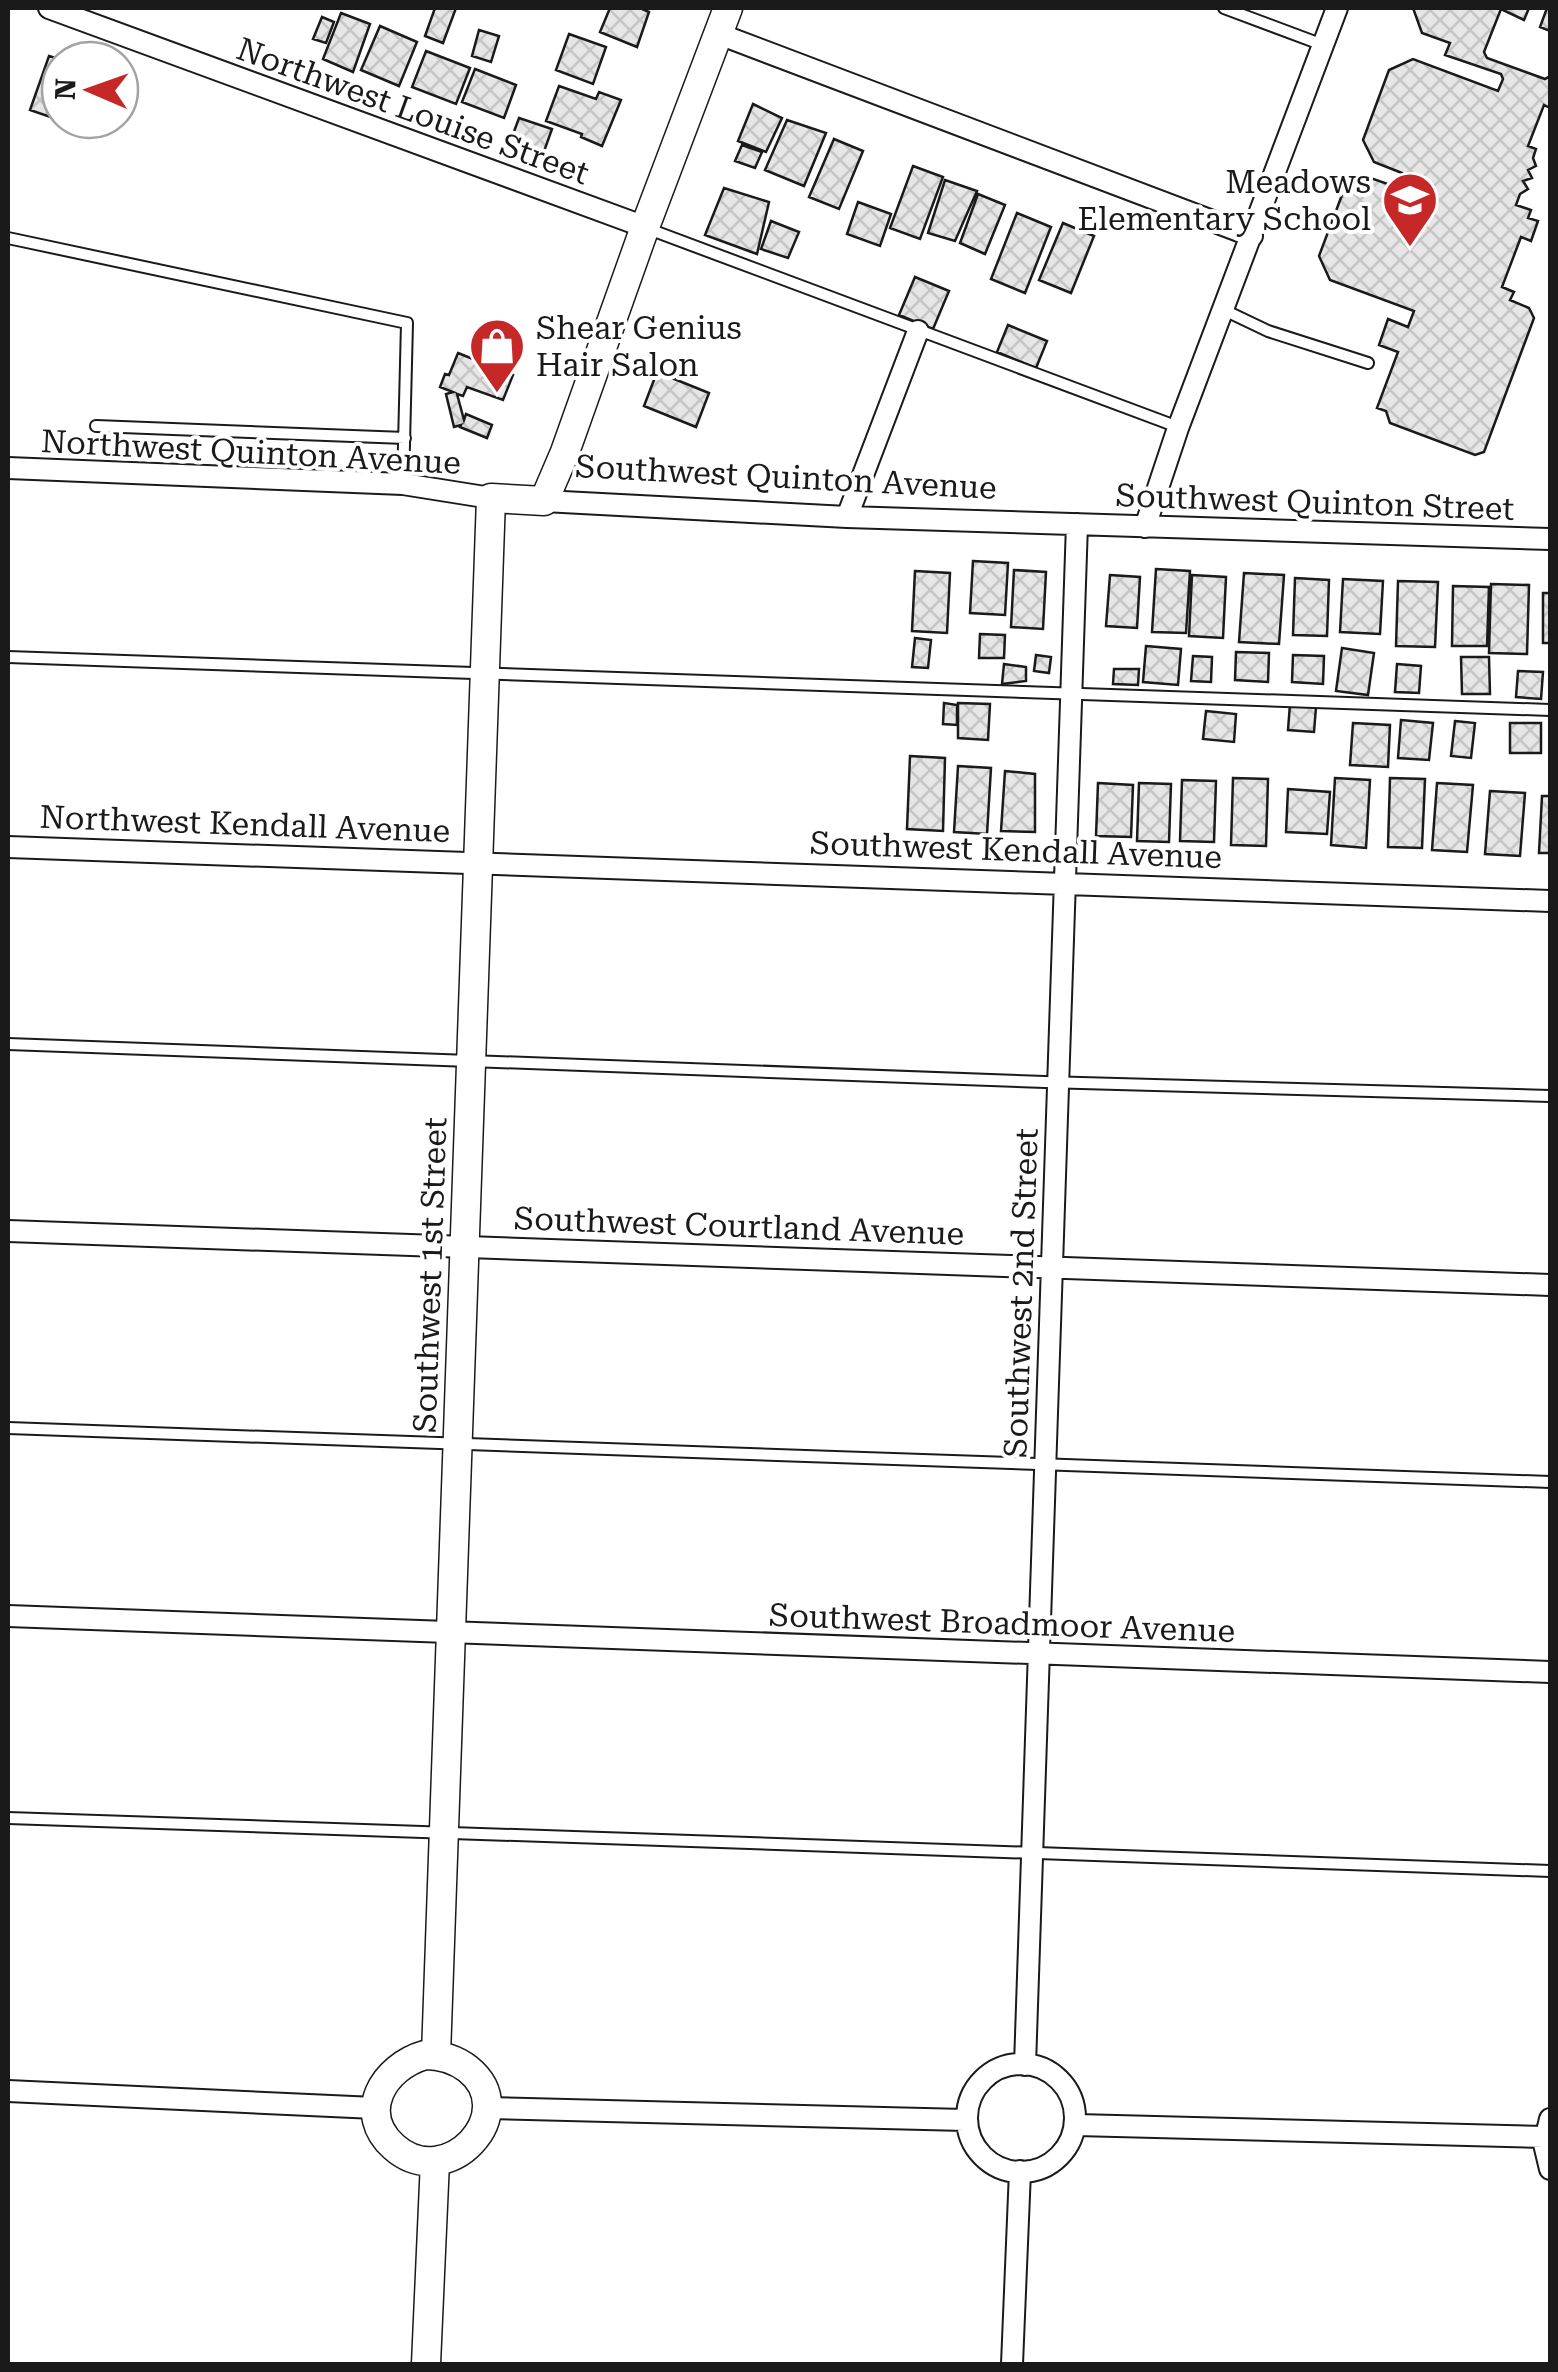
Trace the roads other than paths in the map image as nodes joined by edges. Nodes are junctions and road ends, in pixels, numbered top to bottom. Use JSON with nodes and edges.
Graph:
{"nodes":[{"id":1,"x":49,"y":8,"type":"edge"},
{"id":2,"x":1224,"y":8,"type":"edge"},
{"id":3,"x":1337,"y":8,"type":"edge"},
{"id":4,"x":724,"y":21,"type":"edge"},
{"id":5,"x":1324,"y":46,"type":"junction"},
{"id":6,"x":644,"y":227,"type":"junction"},
{"id":7,"x":1252,"y":236,"type":"junction"},
{"id":8,"x":8,"y":238,"type":"edge"},
{"id":9,"x":1224,"y":310,"type":"junction"},
{"id":10,"x":918,"y":330,"type":"junction"},
{"id":11,"x":1368,"y":363,"type":"dead end"},
{"id":12,"x":96,"y":426,"type":"dead end"},
{"id":13,"x":1178,"y":428,"type":"junction"},
{"id":14,"x":404,"y":438,"type":"junction"},
{"id":15,"x":8,"y":468,"type":"edge"},
{"id":16,"x":403,"y":484,"type":"junction"},
{"id":17,"x":492,"y":498,"type":"junction"},
{"id":18,"x":544,"y":501,"type":"junction"},
{"id":19,"x":847,"y":517,"type":"junction"},
{"id":20,"x":1078,"y":524,"type":"junction"},
{"id":21,"x":1146,"y":528,"type":"junction"},
{"id":22,"x":1550,"y":539,"type":"edge"},
{"id":23,"x":8,"y":657,"type":"edge"},
{"id":24,"x":487,"y":671,"type":"junction"},
{"id":25,"x":1071,"y":693,"type":"junction"},
{"id":26,"x":1550,"y":710,"type":"edge"},
{"id":27,"x":8,"y":847,"type":"edge"},
{"id":28,"x":480,"y":862,"type":"junction"},
{"id":29,"x":1066,"y":881,"type":"junction"},
{"id":30,"x":1550,"y":901,"type":"edge"},
{"id":31,"x":8,"y":1044,"type":"edge"},
{"id":32,"x":472,"y":1062,"type":"junction"},
{"id":33,"x":1058,"y":1080,"type":"junction"},
{"id":34,"x":1550,"y":1096,"type":"edge"},
{"id":35,"x":8,"y":1231,"type":"edge"},
{"id":36,"x":466,"y":1248,"type":"junction"},
{"id":37,"x":1051,"y":1265,"type":"junction"},
{"id":38,"x":1550,"y":1286,"type":"edge"},
{"id":39,"x":8,"y":1428,"type":"edge"},
{"id":40,"x":458,"y":1444,"type":"junction"},
{"id":41,"x":1044,"y":1466,"type":"junction"},
{"id":42,"x":1550,"y":1482,"type":"edge"},
{"id":43,"x":8,"y":1616,"type":"edge"},
{"id":44,"x":451,"y":1632,"type":"junction"},
{"id":45,"x":1038,"y":1655,"type":"junction"},
{"id":46,"x":1550,"y":1672,"type":"edge"},
{"id":47,"x":8,"y":1818,"type":"edge"},
{"id":48,"x":444,"y":1834,"type":"junction"},
{"id":49,"x":1032,"y":1850,"type":"junction"},
{"id":50,"x":1550,"y":1871,"type":"edge"},
{"id":51,"x":436,"y":2055,"type":"junction"},
{"id":52,"x":1025,"y":2064,"type":"junction"},
{"id":53,"x":8,"y":2092,"type":"edge"},
{"id":54,"x":375,"y":2108,"type":"junction"},
{"id":55,"x":487,"y":2108,"type":"junction"},
{"id":56,"x":964,"y":2120,"type":"junction"},
{"id":57,"x":1076,"y":2125,"type":"junction"},
{"id":58,"x":1548,"y":2128,"type":"edge"},
{"id":59,"x":435,"y":2161,"type":"junction"},
{"id":60,"x":1550,"y":2170,"type":"edge"},
{"id":61,"x":1020,"y":2172,"type":"junction"},
{"id":62,"x":426,"y":2364,"type":"edge"},
{"id":63,"x":1012,"y":2364,"type":"edge"}],
"edges":[{"from":1,"to":6,"type":"street","name":"Northwest Louise Street"},
{"from":2,"to":5,"type":"lane"},
{"from":3,"to":5,"type":"street"},
{"from":4,"to":6,"type":"street"},
{"from":4,"to":7,"type":"street"},
{"from":5,"to":7,"type":"street"},
{"from":6,"to":10,"type":"lane"},
{"from":6,"to":18,"type":"street"},
{"from":7,"to":9,"type":"street"},
{"from":8,"to":14,"type":"lane"},
{"from":9,"to":11,"type":"lane"},
{"from":9,"to":13,"type":"street"},
{"from":10,"to":13,"type":"lane"},
{"from":10,"to":19,"type":"street"},
{"from":12,"to":14,"type":"lane"},
{"from":13,"to":21,"type":"street"},
{"from":14,"to":16,"type":"lane"},
{"from":15,"to":16,"type":"street","name":"Northwest Quinton Avenue"},
{"from":16,"to":17,"type":"street","name":"Northwest Quinton Avenue"},
{"from":17,"to":18,"type":"street","name":"Southwest Quinton Avenue"},
{"from":17,"to":24,"type":"street","name":"Southwest 1st Street"},
{"from":18,"to":19,"type":"street","name":"Southwest Quinton Avenue"},
{"from":19,"to":20,"type":"street","name":"Southwest Quinton Avenue"},
{"from":20,"to":21,"type":"street","name":"Southwest Quinton Street"},
{"from":20,"to":25,"type":"street","name":"Southwest 2nd Street"},
{"from":21,"to":22,"type":"street","name":"Southwest Quinton Street"},
{"from":23,"to":24,"type":"lane"},
{"from":24,"to":25,"type":"lane"},
{"from":24,"to":28,"type":"street","name":"Southwest 1st Street"},
{"from":25,"to":26,"type":"lane"},
{"from":25,"to":29,"type":"street","name":"Southwest 2nd Street"},
{"from":27,"to":28,"type":"street","name":"Northwest Kendall Avenue"},
{"from":28,"to":29,"type":"street","name":"Southwest Kendall Avenue"},
{"from":28,"to":32,"type":"street","name":"Southwest 1st Street"},
{"from":29,"to":30,"type":"street","name":"Southwest Kendall Avenue"},
{"from":29,"to":33,"type":"street","name":"Southwest 2nd Street"},
{"from":31,"to":32,"type":"lane"},
{"from":32,"to":33,"type":"lane"},
{"from":32,"to":36,"type":"street","name":"Southwest 1st Street"},
{"from":33,"to":34,"type":"lane"},
{"from":33,"to":37,"type":"street","name":"Southwest 2nd Street"},
{"from":35,"to":36,"type":"street","name":"Southwest Courtland Avenue"},
{"from":36,"to":37,"type":"street","name":"Southwest Courtland Avenue"},
{"from":36,"to":40,"type":"street","name":"Southwest 1st Street"},
{"from":37,"to":38,"type":"street","name":"Southwest Courtland Avenue"},
{"from":37,"to":41,"type":"street","name":"Southwest 2nd Street"},
{"from":39,"to":40,"type":"lane"},
{"from":40,"to":41,"type":"lane"},
{"from":40,"to":44,"type":"street","name":"Southwest 1st Street"},
{"from":41,"to":42,"type":"lane"},
{"from":41,"to":45,"type":"street","name":"Southwest 2nd Street"},
{"from":43,"to":44,"type":"street","name":"Southwest Broadmoor Avenue"},
{"from":44,"to":45,"type":"street","name":"Southwest Broadmoor Avenue"},
{"from":44,"to":48,"type":"street","name":"Southwest 1st Street"},
{"from":45,"to":46,"type":"street","name":"Southwest Broadmoor Avenue"},
{"from":45,"to":49,"type":"street","name":"Southwest 2nd Street"},
{"from":47,"to":48,"type":"lane"},
{"from":48,"to":49,"type":"lane"},
{"from":48,"to":51,"type":"street","name":"Southwest 1st Street"},
{"from":49,"to":50,"type":"lane"},
{"from":49,"to":52,"type":"street","name":"Southwest 2nd Street"},
{"from":51,"to":54,"type":"street"},
{"from":51,"to":55,"type":"street"},
{"from":52,"to":56,"type":"street"},
{"from":52,"to":57,"type":"street"},
{"from":53,"to":54,"type":"street"},
{"from":54,"to":59,"type":"street"},
{"from":55,"to":56,"type":"street"},
{"from":55,"to":59,"type":"street"},
{"from":56,"to":61,"type":"street"},
{"from":57,"to":58,"type":"street"},
{"from":57,"to":61,"type":"street"},
{"from":58,"to":60,"type":"street"},
{"from":59,"to":62,"type":"street"},
{"from":61,"to":63,"type":"street"}]}
